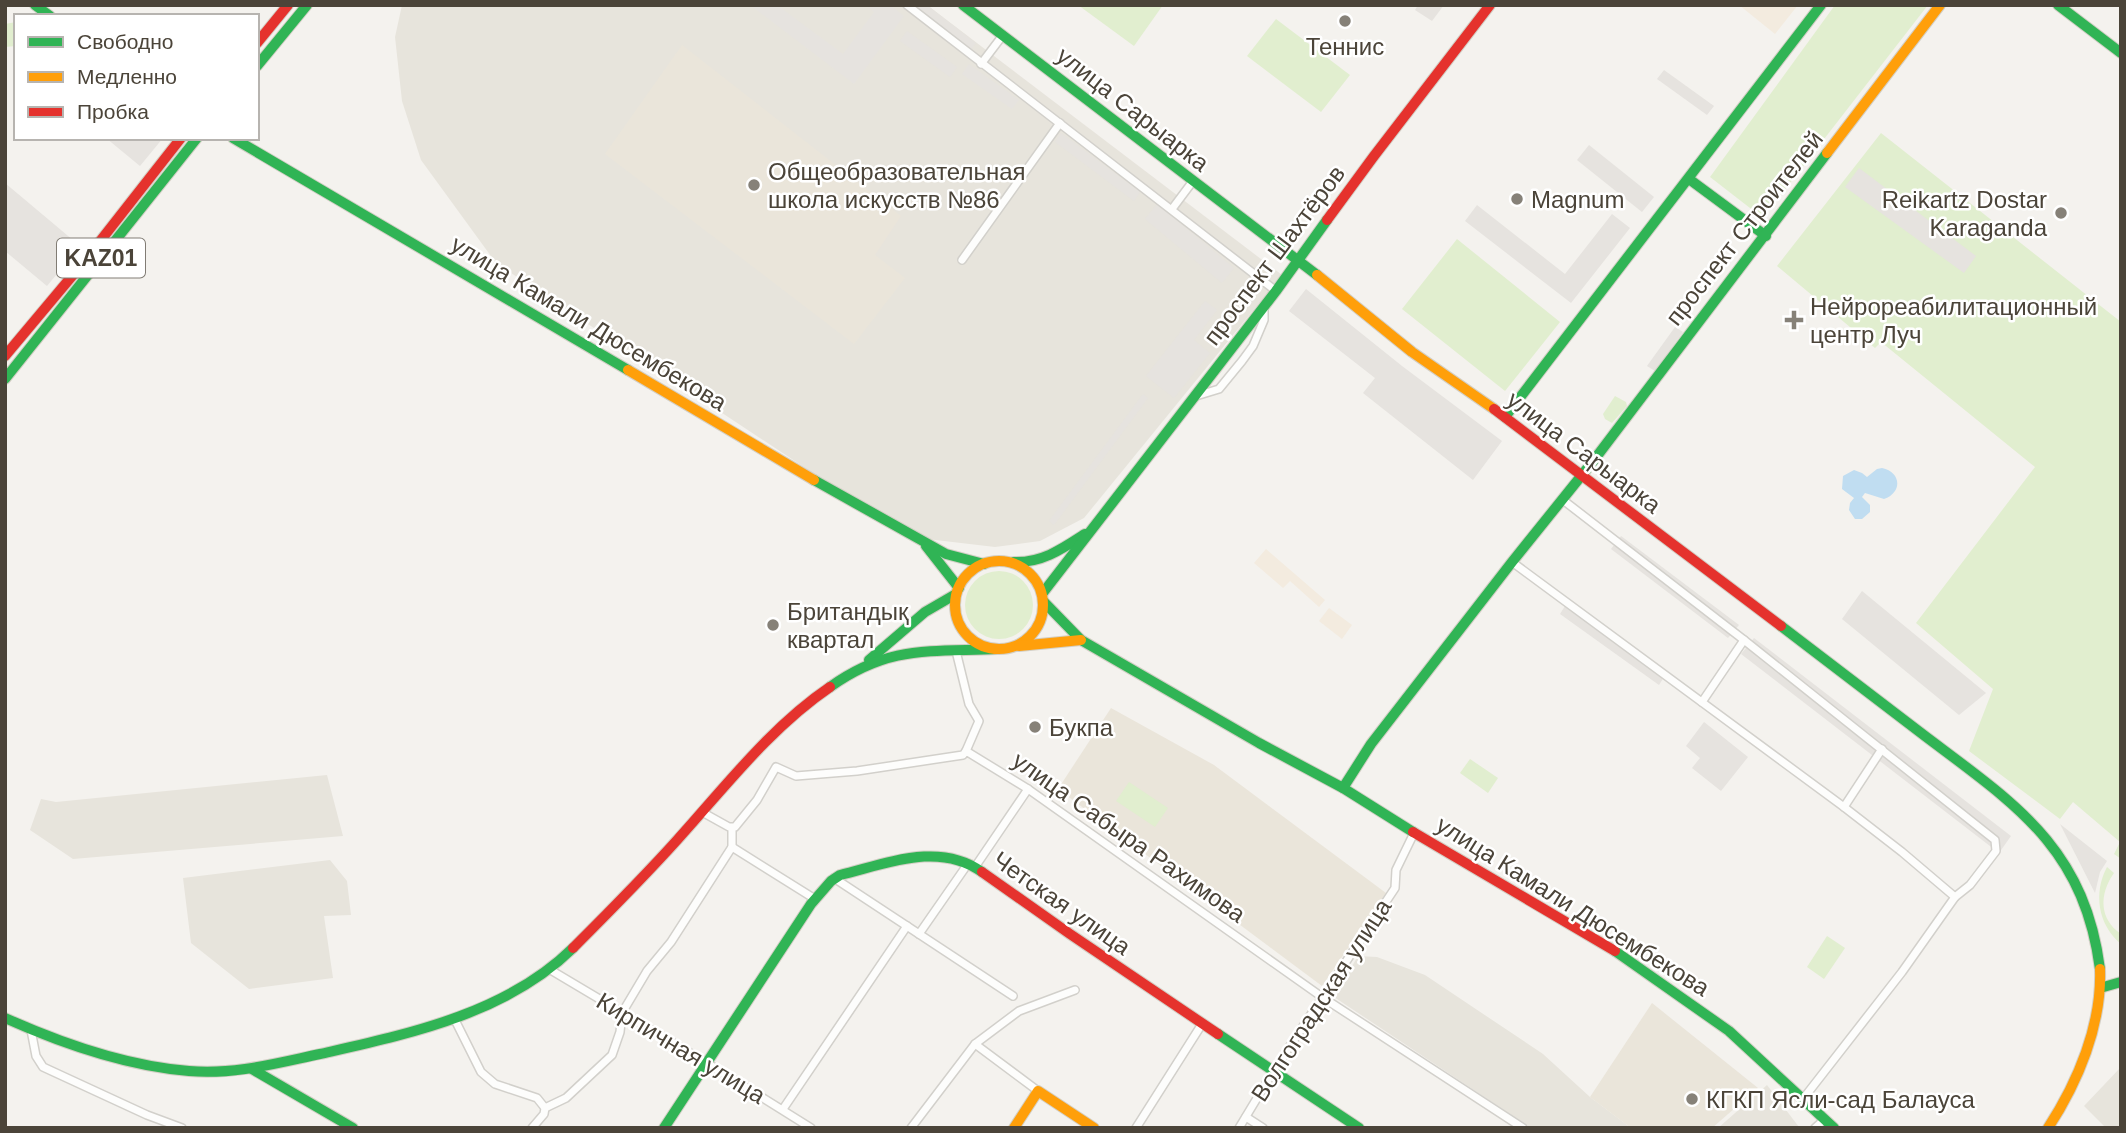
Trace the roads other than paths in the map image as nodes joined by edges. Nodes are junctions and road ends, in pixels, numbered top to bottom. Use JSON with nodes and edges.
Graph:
{"nodes":[{"id":1,"x":288,"y":5,"type":"edge"},
{"id":2,"x":307,"y":5,"type":"edge"},
{"id":3,"x":907,"y":5,"type":"edge"},
{"id":4,"x":963,"y":5,"type":"edge"},
{"id":5,"x":1490,"y":5,"type":"edge"},
{"id":6,"x":1821,"y":5,"type":"edge"},
{"id":7,"x":1940,"y":5,"type":"edge"},
{"id":8,"x":2058,"y":5,"type":"edge"},
{"id":9,"x":1003,"y":35,"type":"junction"},
{"id":10,"x":259,"y":41,"type":"edge"},
{"id":11,"x":2121,"y":52,"type":"edge"},
{"id":12,"x":259,"y":64,"type":"edge"},
{"id":13,"x":981,"y":64,"type":"junction"},
{"id":14,"x":1060,"y":123,"type":"junction"},
{"id":15,"x":179,"y":140,"type":"edge"},
{"id":16,"x":195,"y":140,"type":"edge"},
{"id":17,"x":236,"y":140,"type":"edge"},
{"id":18,"x":1689,"y":179,"type":"junction"},
{"id":19,"x":1193,"y":181,"type":"junction"},
{"id":20,"x":1172,"y":209,"type":"junction"},
{"id":21,"x":1766,"y":236,"type":"junction"},
{"id":22,"x":962,"y":260,"type":"dead end"},
{"id":23,"x":1298,"y":260,"type":"junction"},
{"id":24,"x":1276,"y":290,"type":"junction"},
{"id":25,"x":1264,"y":306,"type":"junction"},
{"id":26,"x":5,"y":356,"type":"edge"},
{"id":27,"x":5,"y":379,"type":"edge"},
{"id":28,"x":1195,"y":396,"type":"junction"},
{"id":29,"x":1505,"y":417,"type":"junction"},
{"id":30,"x":1582,"y":476,"type":"junction"},
{"id":31,"x":1563,"y":500,"type":"junction"},
{"id":32,"x":1092,"y":530,"type":"junction"},
{"id":33,"x":924,"y":543,"type":"junction"},
{"id":34,"x":1006,"y":562,"type":"junction"},
{"id":35,"x":1512,"y":562,"type":"junction"},
{"id":36,"x":984,"y":564,"type":"junction"},
{"id":37,"x":957,"y":591,"type":"junction"},
{"id":38,"x":1042,"y":598,"type":"junction"},
{"id":39,"x":1081,"y":640,"type":"junction"},
{"id":40,"x":1744,"y":640,"type":"junction"},
{"id":41,"x":1012,"y":648,"type":"junction"},
{"id":42,"x":997,"y":649,"type":"junction"},
{"id":43,"x":956,"y":651,"type":"junction"},
{"id":44,"x":863,"y":665,"type":"junction"},
{"id":45,"x":1702,"y":702,"type":"junction"},
{"id":46,"x":1882,"y":749,"type":"junction"},
{"id":47,"x":966,"y":751,"type":"junction"},
{"id":48,"x":1343,"y":788,"type":"junction"},
{"id":49,"x":1028,"y":789,"type":"junction"},
{"id":50,"x":1844,"y":807,"type":"junction"},
{"id":51,"x":702,"y":811,"type":"junction"},
{"id":52,"x":732,"y":828,"type":"junction"},
{"id":53,"x":1414,"y":833,"type":"junction"},
{"id":54,"x":733,"y":847,"type":"junction"},
{"id":55,"x":971,"y":866,"type":"junction"},
{"id":56,"x":834,"y":878,"type":"junction"},
{"id":57,"x":1955,"y":897,"type":"junction"},
{"id":58,"x":815,"y":899,"type":"junction"},
{"id":59,"x":907,"y":926,"type":"junction"},
{"id":60,"x":919,"y":934,"type":"junction"},
{"id":61,"x":549,"y":969,"type":"junction"},
{"id":62,"x":2121,"y":982,"type":"edge"},
{"id":63,"x":2100,"y":988,"type":"junction"},
{"id":64,"x":1075,"y":990,"type":"dead end"},
{"id":65,"x":1013,"y":996,"type":"dead end"},
{"id":66,"x":1322,"y":998,"type":"junction"},
{"id":67,"x":622,"y":1013,"type":"junction"},
{"id":68,"x":5,"y":1018,"type":"edge"},
{"id":69,"x":454,"y":1018,"type":"junction"},
{"id":70,"x":1202,"y":1024,"type":"junction"},
{"id":71,"x":31,"y":1030,"type":"junction"},
{"id":72,"x":975,"y":1044,"type":"junction"},
{"id":73,"x":706,"y":1063,"type":"junction"},
{"id":74,"x":252,"y":1069,"type":"junction"},
{"id":75,"x":1274,"y":1070,"type":"junction"},
{"id":76,"x":1038,"y":1091,"type":"junction"},
{"id":77,"x":1804,"y":1099,"type":"junction"},
{"id":78,"x":545,"y":1108,"type":"junction"},
{"id":79,"x":783,"y":1109,"type":"junction"},
{"id":80,"x":1246,"y":1117,"type":"junction"},
{"id":81,"x":1825,"y":1119,"type":"junction"},
{"id":82,"x":182,"y":1128,"type":"edge"},
{"id":83,"x":353,"y":1128,"type":"edge"},
{"id":84,"x":533,"y":1128,"type":"edge"},
{"id":85,"x":664,"y":1128,"type":"edge"},
{"id":86,"x":811,"y":1128,"type":"edge"},
{"id":87,"x":911,"y":1128,"type":"edge"},
{"id":88,"x":1014,"y":1128,"type":"edge"},
{"id":89,"x":1094,"y":1128,"type":"edge"},
{"id":90,"x":1136,"y":1128,"type":"edge"},
{"id":91,"x":1239,"y":1128,"type":"edge"},
{"id":92,"x":1263,"y":1128,"type":"edge"},
{"id":93,"x":1359,"y":1128,"type":"edge"},
{"id":94,"x":1523,"y":1128,"type":"edge"},
{"id":95,"x":1815,"y":1128,"type":"edge"},
{"id":96,"x":1834,"y":1128,"type":"edge"},
{"id":97,"x":2048,"y":1128,"type":"edge"}],
"edges":[{"from":1,"to":10,"type":"main road"},
{"from":2,"to":12,"type":"main road"},
{"from":3,"to":13,"type":"street"},
{"from":4,"to":9,"type":"main road","name":"улица Сарыарка"},
{"from":5,"to":23,"type":"main road","name":"проспект Шахтёров"},
{"from":6,"to":18,"type":"main road"},
{"from":7,"to":21,"type":"main road","name":"проспект Строителей"},
{"from":8,"to":11,"type":"main road"},
{"from":9,"to":13,"type":"street"},
{"from":9,"to":19,"type":"main road","name":"улица Сарыарка"},
{"from":13,"to":14,"type":"street"},
{"from":14,"to":20,"type":"street"},
{"from":14,"to":22,"type":"street"},
{"from":15,"to":26,"type":"main road","number":"KАZ01"},
{"from":16,"to":27,"type":"main road","number":"KАZ01"},
{"from":17,"to":33,"type":"main road","name":"улица Камали Дюсембекова"},
{"from":18,"to":21,"type":"main road"},
{"from":18,"to":29,"type":"main road"},
{"from":19,"to":20,"type":"street"},
{"from":19,"to":23,"type":"main road","name":"улица Сарыарка"},
{"from":20,"to":24,"type":"street"},
{"from":21,"to":30,"type":"main road","name":"проспект Строителей"},
{"from":23,"to":24,"type":"main road","name":"проспект Шахтёров"},
{"from":23,"to":29,"type":"main road","name":"улица Сарыарка"},
{"from":24,"to":25,"type":"main road","name":"проспект Шахтёров"},
{"from":25,"to":28,"type":"main road","name":"проспект Шахтёров"},
{"from":25,"to":28,"type":"street"},
{"from":28,"to":32,"type":"main road","name":"проспект Шахтёров"},
{"from":29,"to":30,"type":"main road","name":"улица Сарыарка"},
{"from":30,"to":31,"type":"main road"},
{"from":30,"to":63,"type":"main road","name":"улица Сарыарка"},
{"from":31,"to":35,"type":"main road"},
{"from":31,"to":40,"type":"street"},
{"from":32,"to":34,"type":"main road"},
{"from":32,"to":38,"type":"main road","name":"проспект Шахтёров"},
{"from":33,"to":36,"type":"main road","name":"улица Камали Дюсембекова"},
{"from":33,"to":37,"type":"main road"},
{"from":34,"to":36,"type":"main road"},
{"from":34,"to":38,"type":"main road"},
{"from":35,"to":45,"type":"street"},
{"from":35,"to":48,"type":"main road"},
{"from":36,"to":37,"type":"main road"},
{"from":37,"to":42,"type":"main road"},
{"from":37,"to":44,"type":"main road"},
{"from":38,"to":39,"type":"main road","name":"улица Камали Дюсембекова"},
{"from":38,"to":41,"type":"main road"},
{"from":39,"to":41,"type":"main road"},
{"from":39,"to":48,"type":"main road","name":"улица Камали Дюсембекова"},
{"from":40,"to":45,"type":"street"},
{"from":40,"to":46,"type":"street"},
{"from":41,"to":42,"type":"main road"},
{"from":42,"to":43,"type":"main road"},
{"from":43,"to":44,"type":"main road"},
{"from":43,"to":47,"type":"street"},
{"from":44,"to":51,"type":"main road"},
{"from":45,"to":50,"type":"street"},
{"from":46,"to":50,"type":"street"},
{"from":46,"to":57,"type":"street"},
{"from":47,"to":49,"type":"street","name":"улица Сабыра Рахимова"},
{"from":47,"to":52,"type":"street"},
{"from":48,"to":53,"type":"main road","name":"улица Камали Дюсембекова"},
{"from":49,"to":55,"type":"street"},
{"from":49,"to":66,"type":"street","name":"улица Сабыра Рахимова"},
{"from":50,"to":57,"type":"street"},
{"from":51,"to":52,"type":"street"},
{"from":51,"to":61,"type":"main road"},
{"from":52,"to":54,"type":"street"},
{"from":53,"to":66,"type":"street","name":"Волгоградская улица"},
{"from":53,"to":77,"type":"main road","name":"улица Камали Дюсембекова"},
{"from":54,"to":58,"type":"street"},
{"from":54,"to":67,"type":"street"},
{"from":55,"to":56,"type":"main road","name":"Четская улица"},
{"from":55,"to":60,"type":"street"},
{"from":55,"to":70,"type":"main road","name":"Четская улица"},
{"from":56,"to":58,"type":"main road"},
{"from":56,"to":59,"type":"street"},
{"from":57,"to":77,"type":"street"},
{"from":58,"to":73,"type":"main road"},
{"from":59,"to":60,"type":"street"},
{"from":59,"to":79,"type":"street"},
{"from":60,"to":65,"type":"street"},
{"from":61,"to":67,"type":"street","name":"Кирпичная улица"},
{"from":61,"to":69,"type":"main road"},
{"from":62,"to":63,"type":"main road"},
{"from":63,"to":97,"type":"main road","name":"улица Сарыарка"},
{"from":64,"to":72,"type":"street"},
{"from":66,"to":75,"type":"street","name":"Волгоградская улица"},
{"from":66,"to":94,"type":"street","name":"улица Сабыра Рахимова"},
{"from":67,"to":73,"type":"street","name":"Кирпичная улица"},
{"from":67,"to":78,"type":"street"},
{"from":68,"to":71,"type":"main road"},
{"from":69,"to":74,"type":"main road"},
{"from":69,"to":78,"type":"street"},
{"from":70,"to":75,"type":"main road","name":"Четская улица"},
{"from":70,"to":90,"type":"street"},
{"from":71,"to":74,"type":"main road"},
{"from":71,"to":82,"type":"street"},
{"from":72,"to":76,"type":"street"},
{"from":72,"to":87,"type":"street"},
{"from":73,"to":79,"type":"street","name":"Кирпичная улица"},
{"from":73,"to":85,"type":"main road"},
{"from":74,"to":83,"type":"main road"},
{"from":75,"to":80,"type":"street","name":"Волгоградская улица"},
{"from":75,"to":93,"type":"main road","name":"Четская улица"},
{"from":76,"to":88,"type":"main road"},
{"from":76,"to":89,"type":"main road"},
{"from":77,"to":81,"type":"main road","name":"улица Камали Дюсембекова"},
{"from":78,"to":84,"type":"street"},
{"from":79,"to":86,"type":"street","name":"Кирпичная улица"},
{"from":80,"to":91,"type":"street","name":"Волгоградская улица"},
{"from":80,"to":92,"type":"street"},
{"from":81,"to":95,"type":"street"},
{"from":81,"to":96,"type":"main road","name":"улица Камали Дюсембекова"}]}
